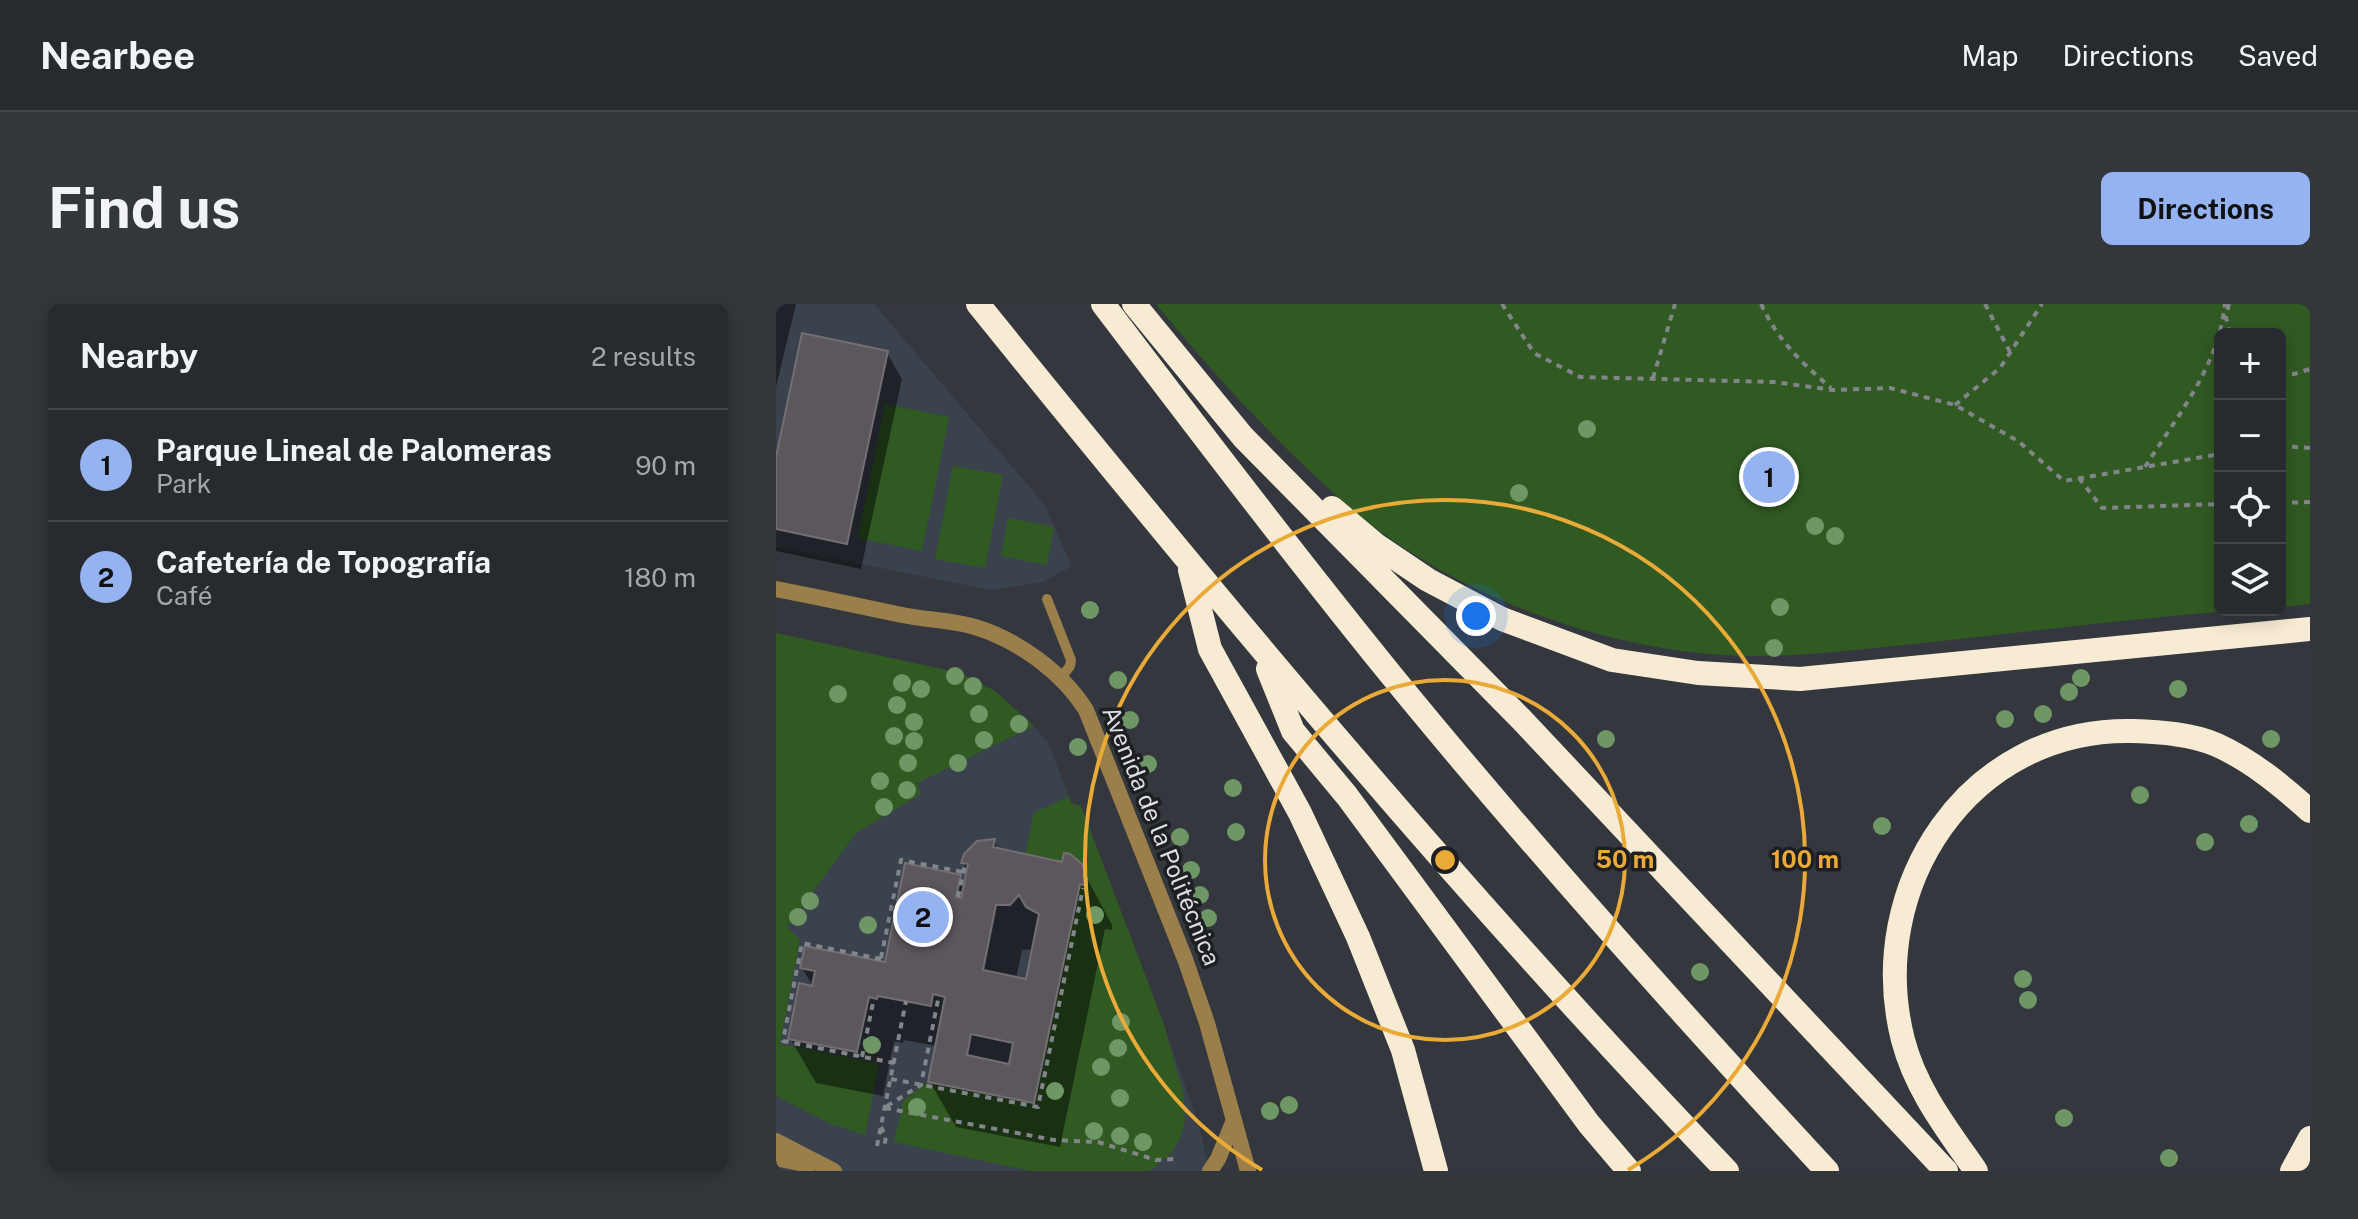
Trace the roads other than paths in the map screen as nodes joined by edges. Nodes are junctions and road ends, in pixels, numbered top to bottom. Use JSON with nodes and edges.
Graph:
{"nodes":[{"id":1,"x":978,"y":304,"type":"edge"},
{"id":2,"x":1103,"y":304,"type":"edge"},
{"id":3,"x":1134,"y":304,"type":"edge"},
{"id":4,"x":1243,"y":437,"type":"junction"},
{"id":5,"x":1188,"y":564,"type":"junction"},
{"id":6,"x":776,"y":589,"type":"edge"},
{"id":7,"x":1047,"y":599,"type":"dead end"},
{"id":8,"x":2310,"y":629,"type":"edge"},
{"id":9,"x":1259,"y":648,"type":"junction"},
{"id":10,"x":1061,"y":678,"type":"junction"},
{"id":11,"x":2310,"y":811,"type":"edge"},
{"id":12,"x":1234,"y":1120,"type":"junction"},
{"id":13,"x":2310,"y":1138,"type":"edge"},
{"id":14,"x":776,"y":1141,"type":"edge"},
{"id":15,"x":776,"y":1158,"type":"edge"},
{"id":16,"x":2310,"y":1166,"type":"edge"},
{"id":17,"x":834,"y":1171,"type":"edge"},
{"id":18,"x":1210,"y":1171,"type":"edge"},
{"id":19,"x":1248,"y":1171,"type":"edge"},
{"id":20,"x":1436,"y":1171,"type":"edge"},
{"id":21,"x":1629,"y":1171,"type":"edge"},
{"id":22,"x":1727,"y":1171,"type":"edge"},
{"id":23,"x":1827,"y":1171,"type":"edge"},
{"id":24,"x":1946,"y":1171,"type":"edge"},
{"id":25,"x":1976,"y":1171,"type":"edge"},
{"id":26,"x":2292,"y":1171,"type":"edge"},
{"id":27,"x":2306,"y":1171,"type":"edge"}],
"edges":[{"from":1,"to":5,"type":"highway"},
{"from":2,"to":23,"type":"highway"},
{"from":3,"to":4,"type":"highway"},
{"from":4,"to":8,"type":"highway"},
{"from":4,"to":24,"type":"highway"},
{"from":5,"to":9,"type":"highway"},
{"from":5,"to":20,"type":"highway"},
{"from":6,"to":10,"type":"street","name":"Avenida de la Politécnica"},
{"from":7,"to":10,"type":"lane"},
{"from":9,"to":21,"type":"highway"},
{"from":9,"to":22,"type":"highway"},
{"from":10,"to":12,"type":"street","name":"Avenida de la Politécnica"},
{"from":11,"to":25,"type":"highway"},
{"from":12,"to":18,"type":"street"},
{"from":12,"to":19,"type":"street","name":"Avenida de la Politécnica"},
{"from":13,"to":26,"type":"highway"},
{"from":14,"to":17,"type":"street"},
{"from":15,"to":17,"type":"street"},
{"from":16,"to":27,"type":"highway"}]}
